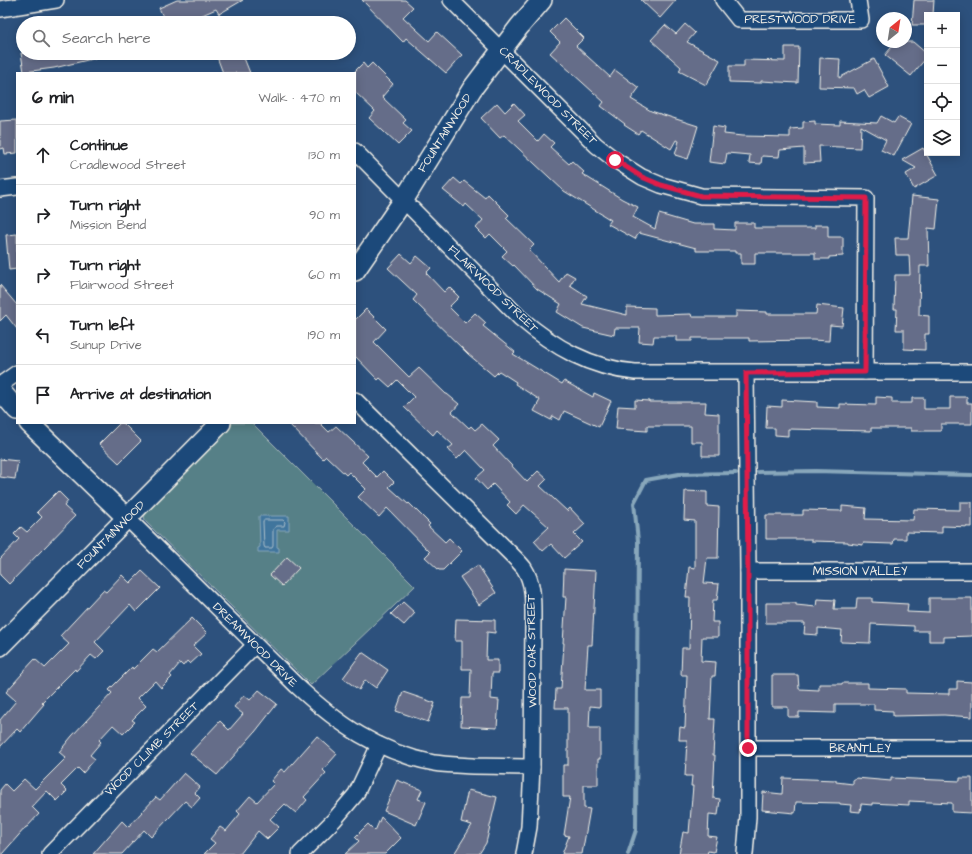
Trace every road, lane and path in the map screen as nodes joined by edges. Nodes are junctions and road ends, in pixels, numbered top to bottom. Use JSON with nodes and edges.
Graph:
{"nodes":[{"id":1,"x":56,"y":0,"type":"edge"},
{"id":2,"x":451,"y":0,"type":"edge"},
{"id":3,"x":542,"y":0,"type":"edge"},
{"id":4,"x":723,"y":0,"type":"edge"},
{"id":5,"x":858,"y":0,"type":"edge"},
{"id":6,"x":0,"y":9,"type":"edge"},
{"id":7,"x":502,"y":51,"type":"junction"},
{"id":8,"x":356,"y":152,"type":"edge"},
{"id":9,"x":16,"y":187,"type":"edge"},
{"id":10,"x":0,"y":189,"type":"edge"},
{"id":11,"x":403,"y":201,"type":"junction"},
{"id":12,"x":356,"y":270,"type":"edge"},
{"id":13,"x":865,"y":372,"type":"junction"},
{"id":14,"x":972,"y":372,"type":"edge"},
{"id":15,"x":746,"y":373,"type":"junction"},
{"id":16,"x":16,"y":374,"type":"edge"},
{"id":17,"x":0,"y":385,"type":"edge"},
{"id":18,"x":0,"y":390,"type":"edge"},
{"id":19,"x":356,"y":401,"type":"edge"},
{"id":20,"x":16,"y":409,"type":"edge"},
{"id":21,"x":30,"y":424,"type":"edge"},
{"id":22,"x":220,"y":424,"type":"edge"},
{"id":23,"x":127,"y":518,"type":"junction"},
{"id":24,"x":748,"y":571,"type":"junction"},
{"id":25,"x":972,"y":571,"type":"edge"},
{"id":26,"x":255,"y":645,"type":"junction"},
{"id":27,"x":0,"y":646,"type":"edge"},
{"id":28,"x":379,"y":745,"type":"junction"},
{"id":29,"x":748,"y":748,"type":"junction"},
{"id":30,"x":972,"y":748,"type":"edge"},
{"id":31,"x":532,"y":767,"type":"junction"},
{"id":32,"x":50,"y":854,"type":"edge"},
{"id":33,"x":300,"y":854,"type":"edge"},
{"id":34,"x":524,"y":854,"type":"edge"},
{"id":35,"x":744,"y":854,"type":"edge"}],
"edges":[{"from":1,"to":6,"type":"street"},
{"from":2,"to":7,"type":"street","name":"CRADLEWOOD STREET"},
{"from":3,"to":7,"type":"street","name":"FOUNTAINWOOD"},
{"from":4,"to":5,"type":"street","name":"PRESTWOOD DRIVE"},
{"from":7,"to":11,"type":"street","name":"FOUNTAINWOOD"},
{"from":7,"to":13,"type":"street","name":"CRADLEWOOD STREET"},
{"from":8,"to":11,"type":"street","name":"FLAIRWOOD STREET"},
{"from":9,"to":10,"type":"street"},
{"from":11,"to":12,"type":"street","name":"FOUNTAINWOOD"},
{"from":11,"to":15,"type":"street","name":"FLAIRWOOD STREET"},
{"from":13,"to":14,"type":"street","name":"FLAIRWOOD STREET"},
{"from":13,"to":15,"type":"street","name":"FLAIRWOOD STREET"},
{"from":15,"to":24,"type":"street"},
{"from":16,"to":17,"type":"street"},
{"from":18,"to":20,"type":"street"},
{"from":19,"to":31,"type":"street","name":"WOOD OAK STREET"},
{"from":21,"to":23,"type":"street","name":"DREAMWOOD DRIVE"},
{"from":22,"to":23,"type":"street","name":"FOUNTAINWOOD"},
{"from":23,"to":26,"type":"street","name":"DREAMWOOD DRIVE"},
{"from":23,"to":27,"type":"street","name":"FOUNTAINWOOD"},
{"from":24,"to":25,"type":"street","name":"MISSION VALLEY"},
{"from":24,"to":29,"type":"street"},
{"from":26,"to":28,"type":"street","name":"DREAMWOOD DRIVE"},
{"from":26,"to":32,"type":"street","name":"WOOD CLIMB STREET"},
{"from":28,"to":31,"type":"street","name":"DREAMWOOD DRIVE"},
{"from":28,"to":33,"type":"street"},
{"from":29,"to":30,"type":"street","name":"BRANTLEY"},
{"from":29,"to":35,"type":"street"},
{"from":31,"to":34,"type":"street","name":"WOOD OAK STREET"}]}
